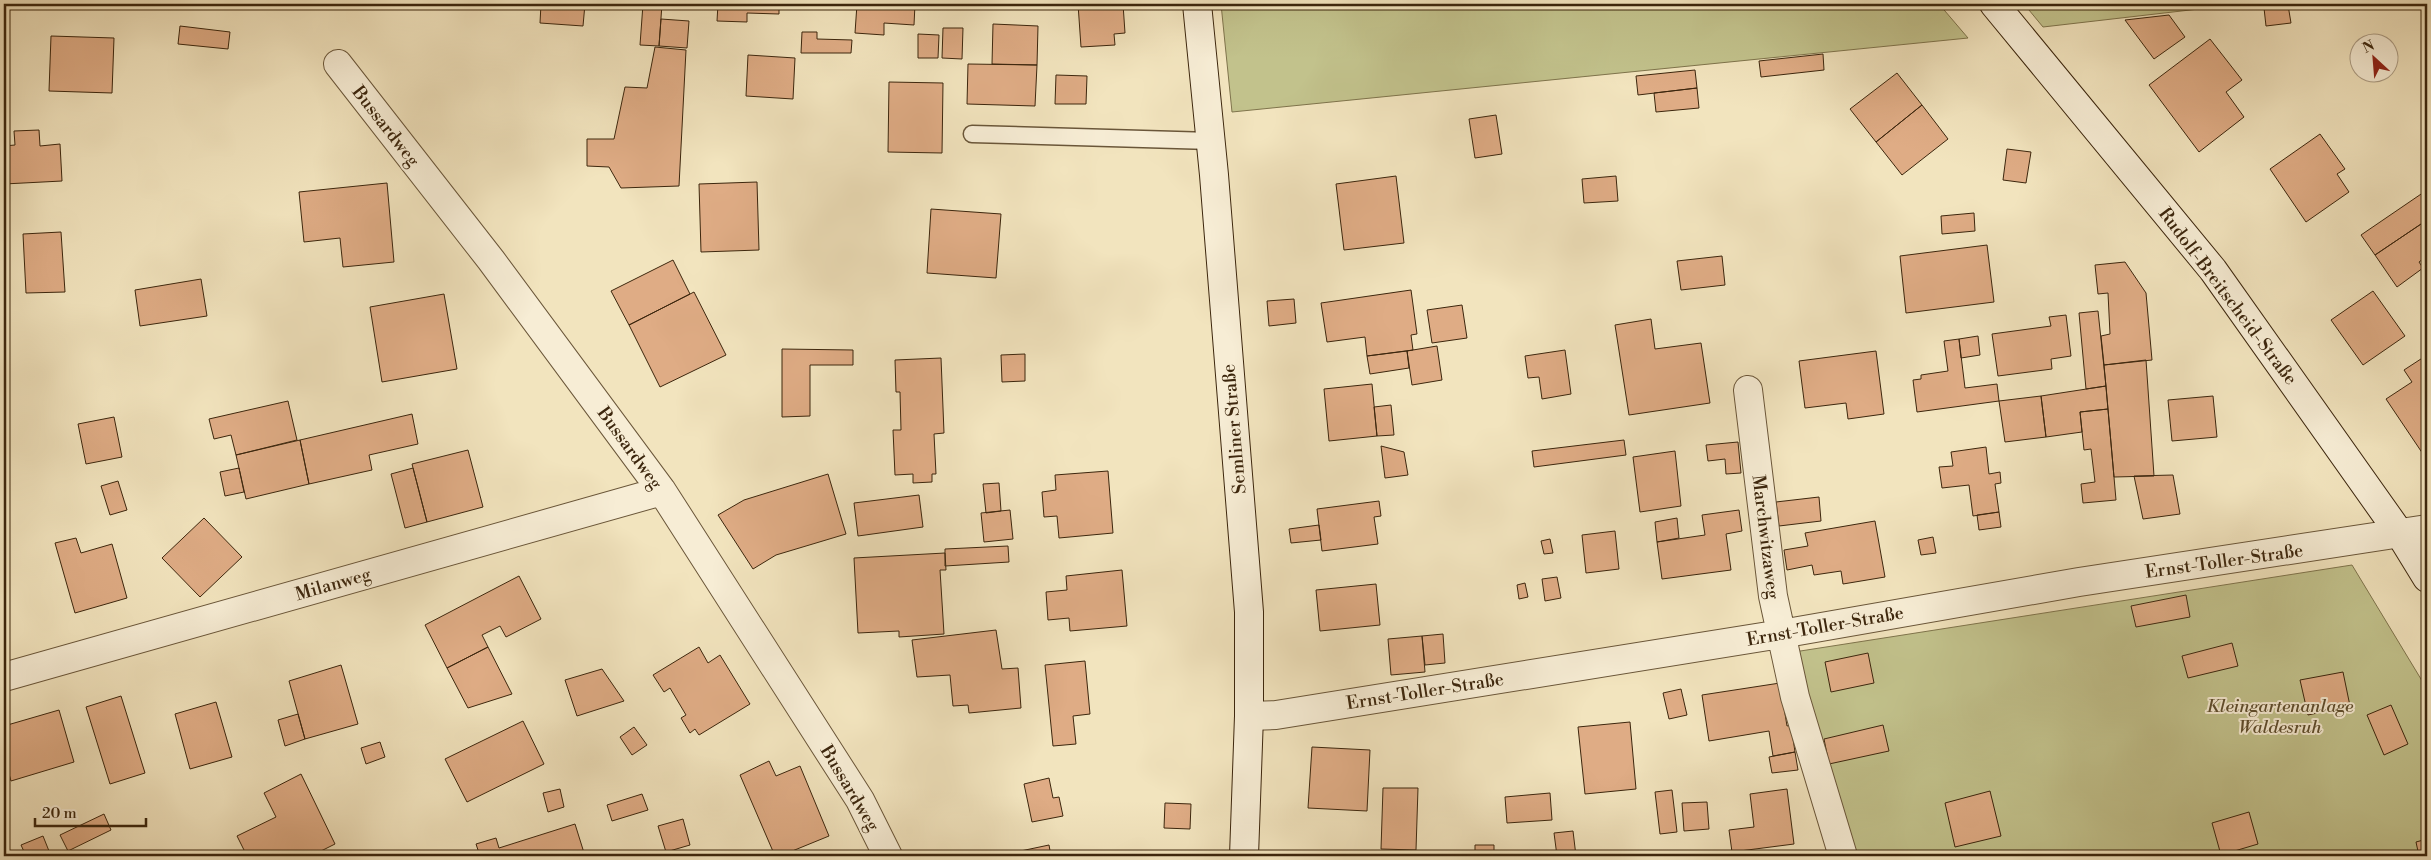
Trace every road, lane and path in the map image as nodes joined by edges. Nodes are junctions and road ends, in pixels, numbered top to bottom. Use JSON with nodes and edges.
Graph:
{"nodes":[{"id":1,"x":1197,"y":4,"type":"edge"},
{"id":2,"x":1994,"y":4,"type":"edge"},
{"id":3,"x":338,"y":64,"type":"dead end"},
{"id":4,"x":972,"y":134,"type":"dead end"},
{"id":5,"x":1211,"y":142,"type":"junction"},
{"id":6,"x":1748,"y":390,"type":"dead end"},
{"id":7,"x":662,"y":492,"type":"junction"},
{"id":8,"x":2427,"y":529,"type":"edge"},
{"id":9,"x":2400,"y":534,"type":"junction"},
{"id":10,"x":2427,"y":578,"type":"edge"},
{"id":11,"x":1781,"y":634,"type":"junction"},
{"id":12,"x":4,"y":677,"type":"edge"},
{"id":13,"x":1249,"y":716,"type":"junction"},
{"id":14,"x":888,"y":856,"type":"edge"},
{"id":15,"x":1244,"y":856,"type":"edge"},
{"id":16,"x":1843,"y":856,"type":"edge"}],
"edges":[{"from":1,"to":5,"type":"street","name":"Semliner Straße"},
{"from":2,"to":9,"type":"street","name":"Rudolf-Breitscheid-Straße"},
{"from":3,"to":7,"type":"street","name":"Bussardweg"},
{"from":4,"to":5,"type":"lane"},
{"from":5,"to":13,"type":"street","name":"Semliner Straße"},
{"from":6,"to":11,"type":"street","name":"Marchwitzaweg"},
{"from":7,"to":12,"type":"street","name":"Milanweg"},
{"from":7,"to":14,"type":"street","name":"Bussardweg"},
{"from":8,"to":9,"type":"street","name":"Ernst-Toller-Straße"},
{"from":9,"to":10,"type":"street","name":"Rudolf-Breitscheid-Straße"},
{"from":9,"to":11,"type":"street","name":"Ernst-Toller-Straße"},
{"from":11,"to":13,"type":"street","name":"Ernst-Toller-Straße"},
{"from":11,"to":16,"type":"street","name":"Marchwitzaweg"},
{"from":13,"to":15,"type":"street","name":"Semliner Straße"}]}
